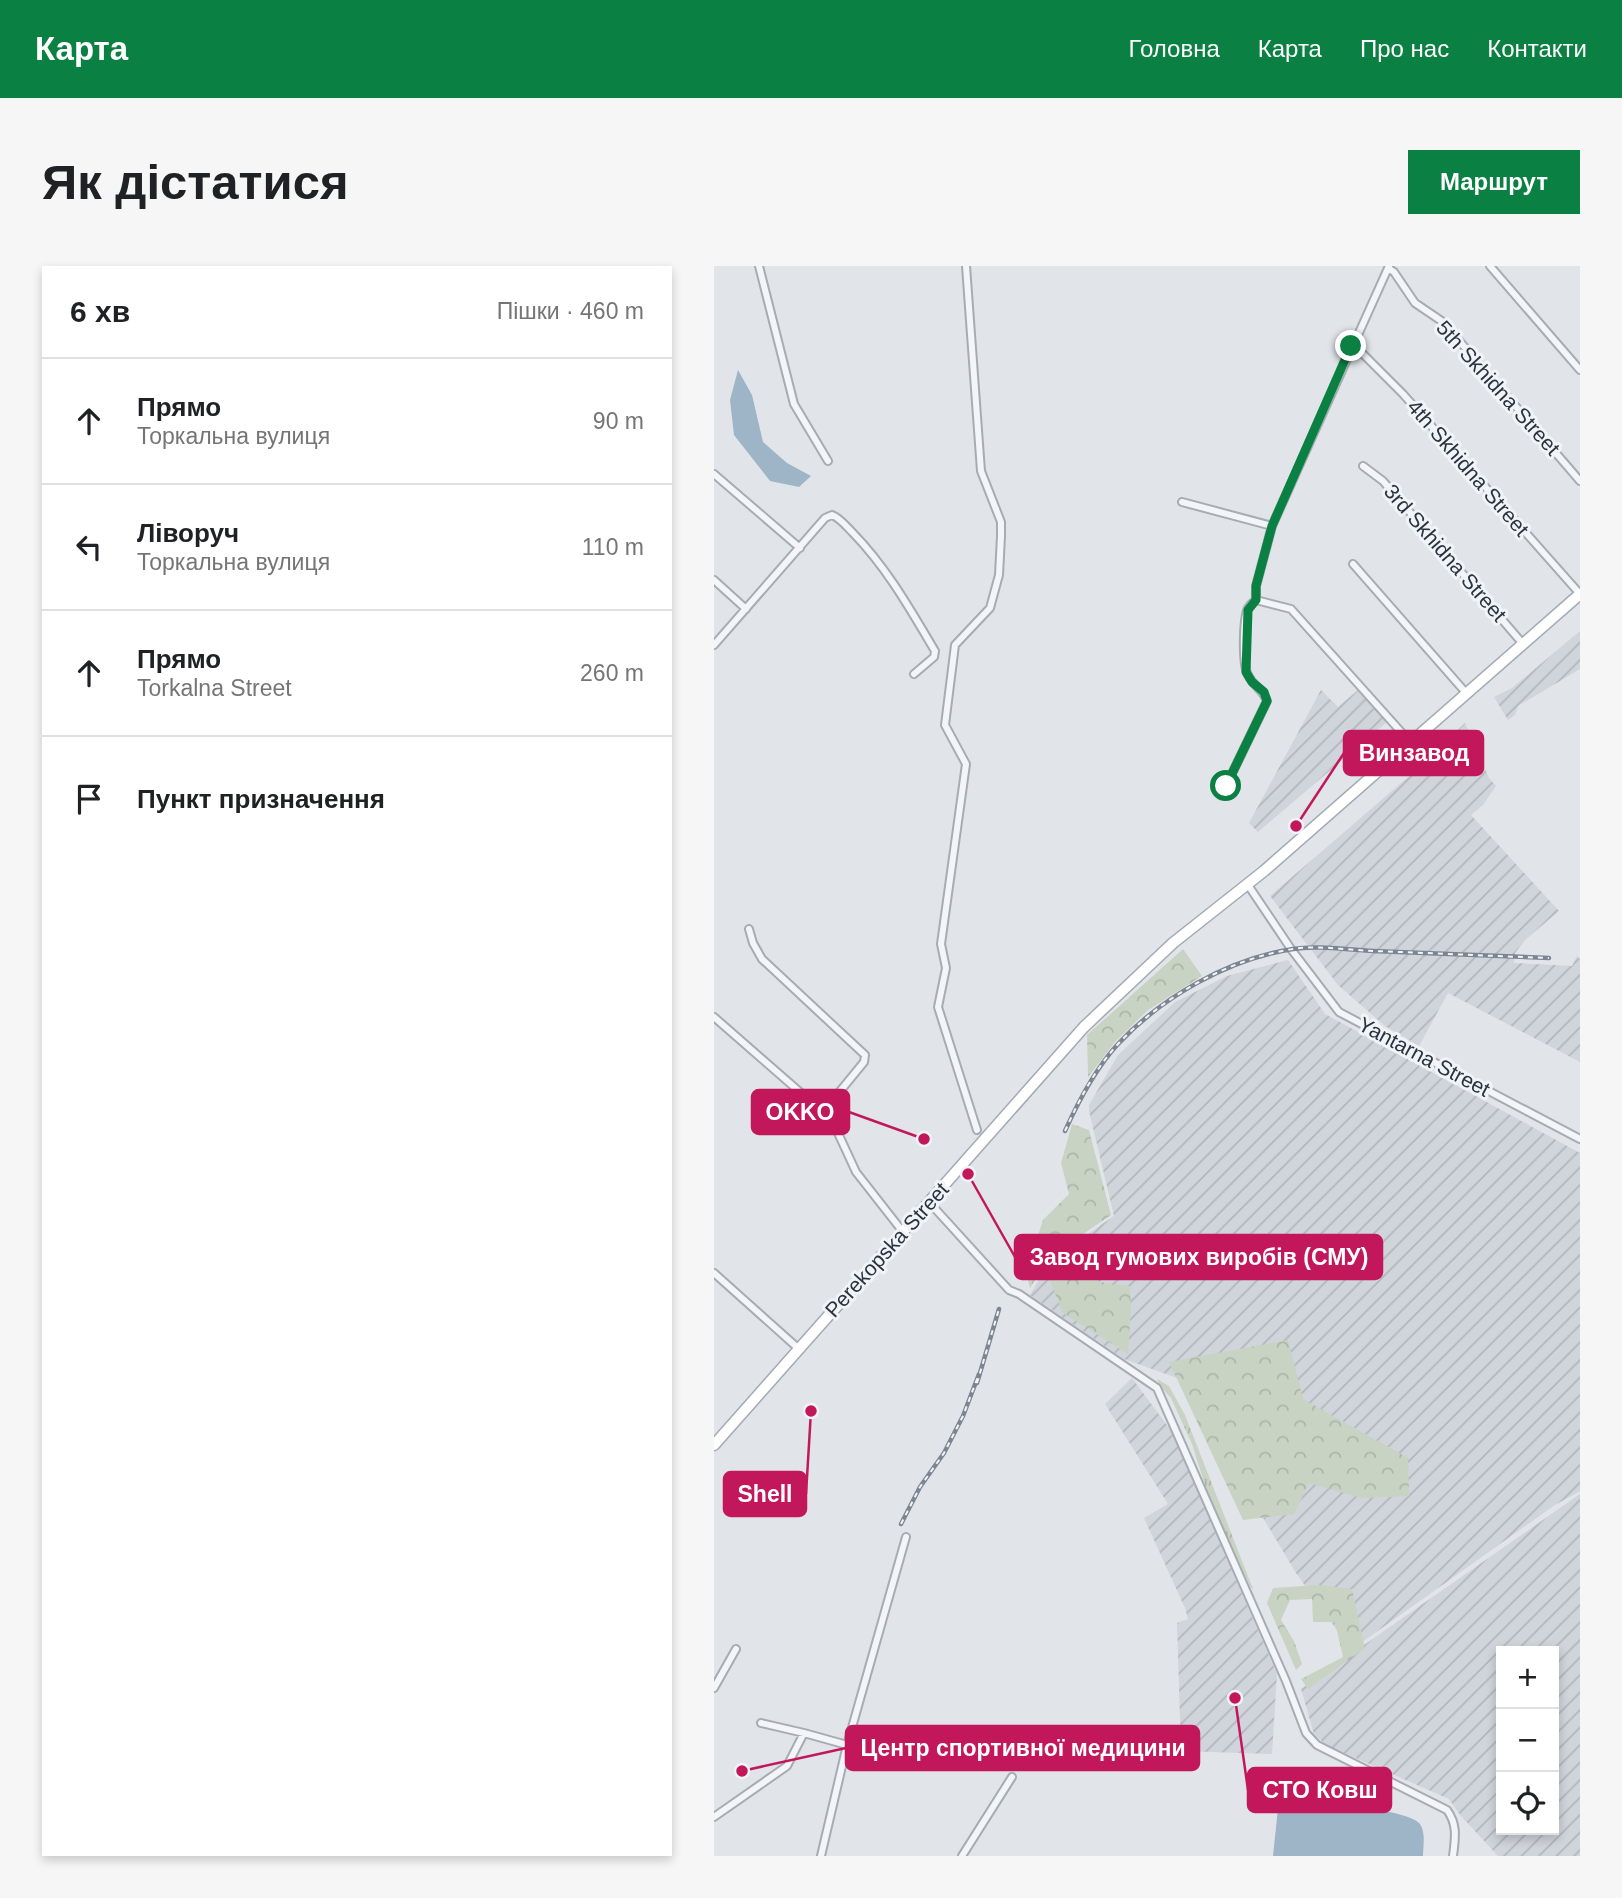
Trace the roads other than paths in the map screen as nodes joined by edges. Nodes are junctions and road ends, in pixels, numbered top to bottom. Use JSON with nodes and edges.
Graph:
{"nodes":[{"id":1,"x":759,"y":266,"type":"edge"},
{"id":2,"x":966,"y":266,"type":"edge"},
{"id":3,"x":1490,"y":266,"type":"edge"},
{"id":4,"x":1388,"y":267,"type":"edge"},
{"id":5,"x":1351,"y":346,"type":"junction"},
{"id":6,"x":1580,"y":370,"type":"edge"},
{"id":7,"x":828,"y":461,"type":"dead end"},
{"id":8,"x":1363,"y":466,"type":"dead end"},
{"id":9,"x":714,"y":474,"type":"edge"},
{"id":10,"x":1580,"y":481,"type":"edge"},
{"id":11,"x":1182,"y":502,"type":"dead end"},
{"id":12,"x":1272,"y":526,"type":"junction"},
{"id":13,"x":800,"y":548,"type":"junction"},
{"id":14,"x":1353,"y":564,"type":"dead end"},
{"id":15,"x":714,"y":580,"type":"edge"},
{"id":16,"x":1580,"y":594,"type":"edge"},
{"id":17,"x":1256,"y":600,"type":"junction"},
{"id":18,"x":746,"y":608,"type":"junction"},
{"id":19,"x":1523,"y":644,"type":"junction"},
{"id":20,"x":714,"y":645,"type":"edge"},
{"id":21,"x":914,"y":674,"type":"dead end"},
{"id":22,"x":1467,"y":694,"type":"junction"},
{"id":23,"x":1411,"y":743,"type":"junction"},
{"id":24,"x":1226,"y":786,"type":"dead end"},
{"id":25,"x":1248,"y":885,"type":"junction"},
{"id":26,"x":749,"y":929,"type":"dead end"},
{"id":27,"x":714,"y":1017,"type":"edge"},
{"id":28,"x":823,"y":1112,"type":"junction"},
{"id":29,"x":977,"y":1130,"type":"dead end"},
{"id":30,"x":1580,"y":1139,"type":"edge"},
{"id":31,"x":929,"y":1202,"type":"junction"},
{"id":32,"x":903,"y":1232,"type":"junction"},
{"id":33,"x":714,"y":1273,"type":"edge"},
{"id":34,"x":799,"y":1349,"type":"junction"},
{"id":35,"x":714,"y":1445,"type":"edge"},
{"id":36,"x":906,"y":1537,"type":"dead end"},
{"id":37,"x":737,"y":1649,"type":"dead end"},
{"id":38,"x":714,"y":1688,"type":"edge"},
{"id":39,"x":761,"y":1723,"type":"dead end"},
{"id":40,"x":803,"y":1733,"type":"junction"},
{"id":41,"x":847,"y":1745,"type":"junction"},
{"id":42,"x":1012,"y":1777,"type":"dead end"},
{"id":43,"x":714,"y":1817,"type":"edge"},
{"id":44,"x":821,"y":1856,"type":"edge"},
{"id":45,"x":962,"y":1856,"type":"edge"},
{"id":46,"x":1453,"y":1856,"type":"edge"}],
"edges":[{"from":1,"to":7,"type":"street"},
{"from":2,"to":29,"type":"street"},
{"from":3,"to":6,"type":"street"},
{"from":4,"to":5,"type":"street"},
{"from":4,"to":10,"type":"street","name":"5th Skhidna Street"},
{"from":5,"to":12,"type":"street"},
{"from":5,"to":16,"type":"street","name":"4th Skhidna Street"},
{"from":8,"to":19,"type":"street","name":"3rd Skhidna Street"},
{"from":9,"to":13,"type":"street"},
{"from":11,"to":12,"type":"street"},
{"from":12,"to":17,"type":"street"},
{"from":13,"to":18,"type":"street"},
{"from":13,"to":21,"type":"street"},
{"from":14,"to":22,"type":"street"},
{"from":15,"to":18,"type":"street"},
{"from":16,"to":19,"type":"main road","name":"Perekopska Street"},
{"from":17,"to":23,"type":"street"},
{"from":17,"to":24,"type":"street"},
{"from":18,"to":20,"type":"street"},
{"from":19,"to":22,"type":"main road","name":"Perekopska Street"},
{"from":22,"to":23,"type":"main road","name":"Perekopska Street"},
{"from":23,"to":25,"type":"main road","name":"Perekopska Street"},
{"from":25,"to":30,"type":"street","name":"Yantarna Street"},
{"from":25,"to":31,"type":"main road","name":"Perekopska Street"},
{"from":26,"to":28,"type":"street"},
{"from":27,"to":28,"type":"street"},
{"from":28,"to":32,"type":"street"},
{"from":31,"to":32,"type":"main road","name":"Perekopska Street"},
{"from":31,"to":46,"type":"street"},
{"from":32,"to":34,"type":"main road","name":"Perekopska Street"},
{"from":33,"to":34,"type":"street"},
{"from":34,"to":35,"type":"main road","name":"Perekopska Street"},
{"from":36,"to":41,"type":"street"},
{"from":37,"to":38,"type":"street"},
{"from":39,"to":40,"type":"street"},
{"from":40,"to":41,"type":"street"},
{"from":40,"to":43,"type":"street"},
{"from":41,"to":44,"type":"street"},
{"from":42,"to":45,"type":"street"}]}
